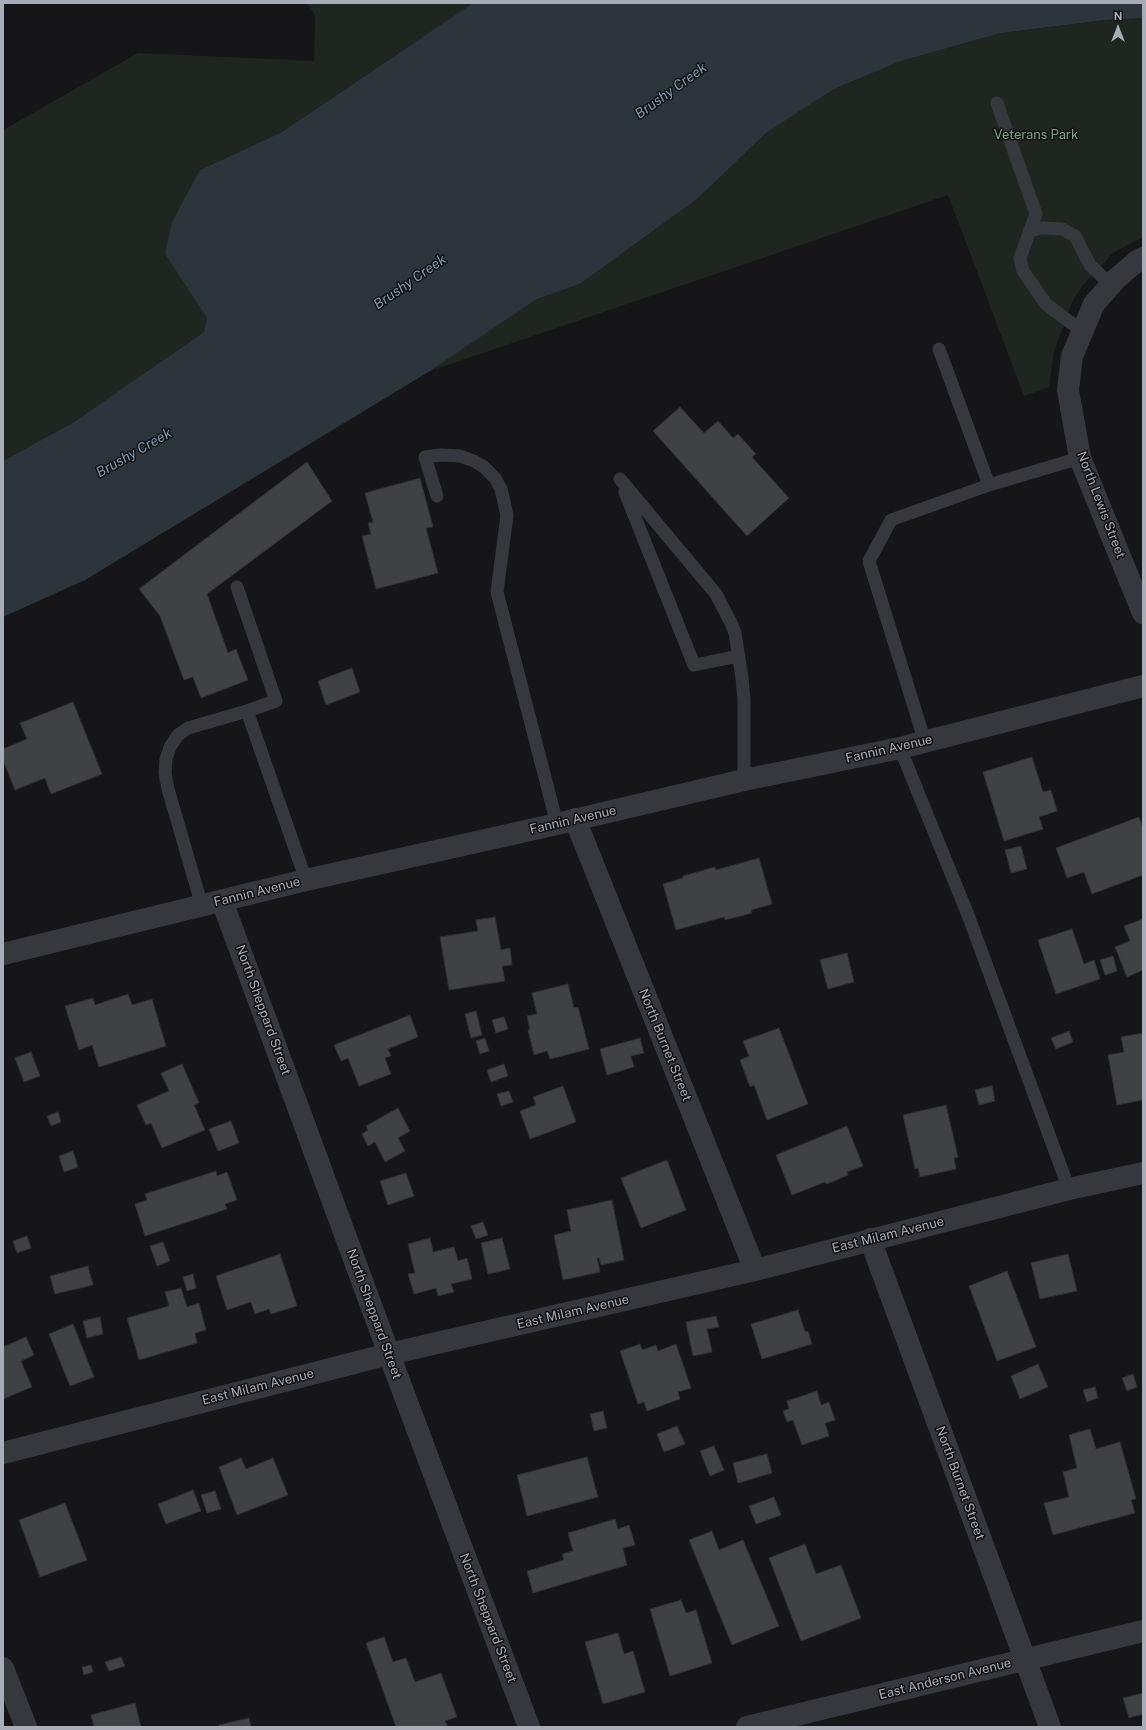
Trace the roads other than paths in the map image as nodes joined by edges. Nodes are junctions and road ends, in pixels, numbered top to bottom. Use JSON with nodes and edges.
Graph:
{"nodes":[{"id":1,"x":997,"y":103,"type":"dead end"},
{"id":2,"x":1029,"y":231,"type":"junction"},
{"id":3,"x":1143,"y":258,"type":"edge"},
{"id":4,"x":1111,"y":285,"type":"junction"},
{"id":5,"x":1082,"y":331,"type":"junction"},
{"id":6,"x":939,"y":349,"type":"dead end"},
{"id":7,"x":1080,"y":458,"type":"junction"},
{"id":8,"x":989,"y":485,"type":"junction"},
{"id":9,"x":437,"y":496,"type":"dead end"},
{"id":10,"x":237,"y":587,"type":"dead end"},
{"id":11,"x":1143,"y":613,"type":"edge"},
{"id":12,"x":739,"y":656,"type":"junction"},
{"id":13,"x":1143,"y":686,"type":"edge"},
{"id":14,"x":247,"y":711,"type":"junction"},
{"id":15,"x":924,"y":742,"type":"junction"},
{"id":16,"x":900,"y":748,"type":"junction"},
{"id":17,"x":744,"y":780,"type":"junction"},
{"id":18,"x":566,"y":822,"type":"junction"},
{"id":19,"x":306,"y":880,"type":"junction"},
{"id":20,"x":222,"y":901,"type":"junction"},
{"id":21,"x":202,"y":906,"type":"junction"},
{"id":22,"x":3,"y":954,"type":"edge"},
{"id":23,"x":1143,"y":1173,"type":"edge"},
{"id":24,"x":1069,"y":1189,"type":"junction"},
{"id":25,"x":870,"y":1239,"type":"junction"},
{"id":26,"x":755,"y":1270,"type":"junction"},
{"id":27,"x":389,"y":1354,"type":"junction"},
{"id":28,"x":3,"y":1453,"type":"edge"},
{"id":29,"x":1143,"y":1631,"type":"edge"},
{"id":30,"x":1025,"y":1659,"type":"junction"},
{"id":31,"x":3,"y":1668,"type":"edge"},
{"id":32,"x":26,"y":1727,"type":"edge"},
{"id":33,"x":529,"y":1727,"type":"edge"},
{"id":34,"x":747,"y":1727,"type":"edge"},
{"id":35,"x":1050,"y":1727,"type":"edge"}],
"edges":[{"from":1,"to":2,"type":"lane"},
{"from":2,"to":4,"type":"lane"},
{"from":2,"to":5,"type":"lane"},
{"from":3,"to":4,"type":"street","name":"North Lewis Street"},
{"from":4,"to":5,"type":"street","name":"North Lewis Street"},
{"from":5,"to":7,"type":"street","name":"North Lewis Street"},
{"from":6,"to":8,"type":"lane"},
{"from":7,"to":8,"type":"lane"},
{"from":7,"to":11,"type":"street","name":"North Lewis Street"},
{"from":8,"to":15,"type":"lane"},
{"from":9,"to":18,"type":"lane"},
{"from":10,"to":14,"type":"lane"},
{"from":12,"to":12,"type":"lane"},
{"from":12,"to":17,"type":"lane"},
{"from":13,"to":15,"type":"street","name":"Fannin Avenue"},
{"from":14,"to":19,"type":"lane"},
{"from":14,"to":21,"type":"lane"},
{"from":15,"to":16,"type":"street","name":"Fannin Avenue"},
{"from":16,"to":17,"type":"street","name":"Fannin Avenue"},
{"from":16,"to":24,"type":"lane"},
{"from":17,"to":18,"type":"street","name":"Fannin Avenue"},
{"from":18,"to":19,"type":"street","name":"Fannin Avenue"},
{"from":18,"to":26,"type":"street","name":"North Burnet Street"},
{"from":19,"to":20,"type":"street","name":"Fannin Avenue"},
{"from":20,"to":21,"type":"street","name":"Fannin Avenue"},
{"from":20,"to":27,"type":"street","name":"North Sheppard Street"},
{"from":21,"to":22,"type":"street","name":"Fannin Avenue"},
{"from":23,"to":24,"type":"street","name":"East Milam Avenue"},
{"from":24,"to":25,"type":"street","name":"East Milam Avenue"},
{"from":25,"to":26,"type":"street","name":"East Milam Avenue"},
{"from":25,"to":30,"type":"street","name":"North Burnet Street"},
{"from":26,"to":27,"type":"street","name":"East Milam Avenue"},
{"from":27,"to":28,"type":"street","name":"East Milam Avenue"},
{"from":27,"to":33,"type":"street","name":"North Sheppard Street"},
{"from":29,"to":30,"type":"street","name":"East Anderson Avenue"},
{"from":30,"to":34,"type":"street","name":"East Anderson Avenue"},
{"from":30,"to":35,"type":"street","name":"North Burnet Street"},
{"from":31,"to":32,"type":"street"}]}
